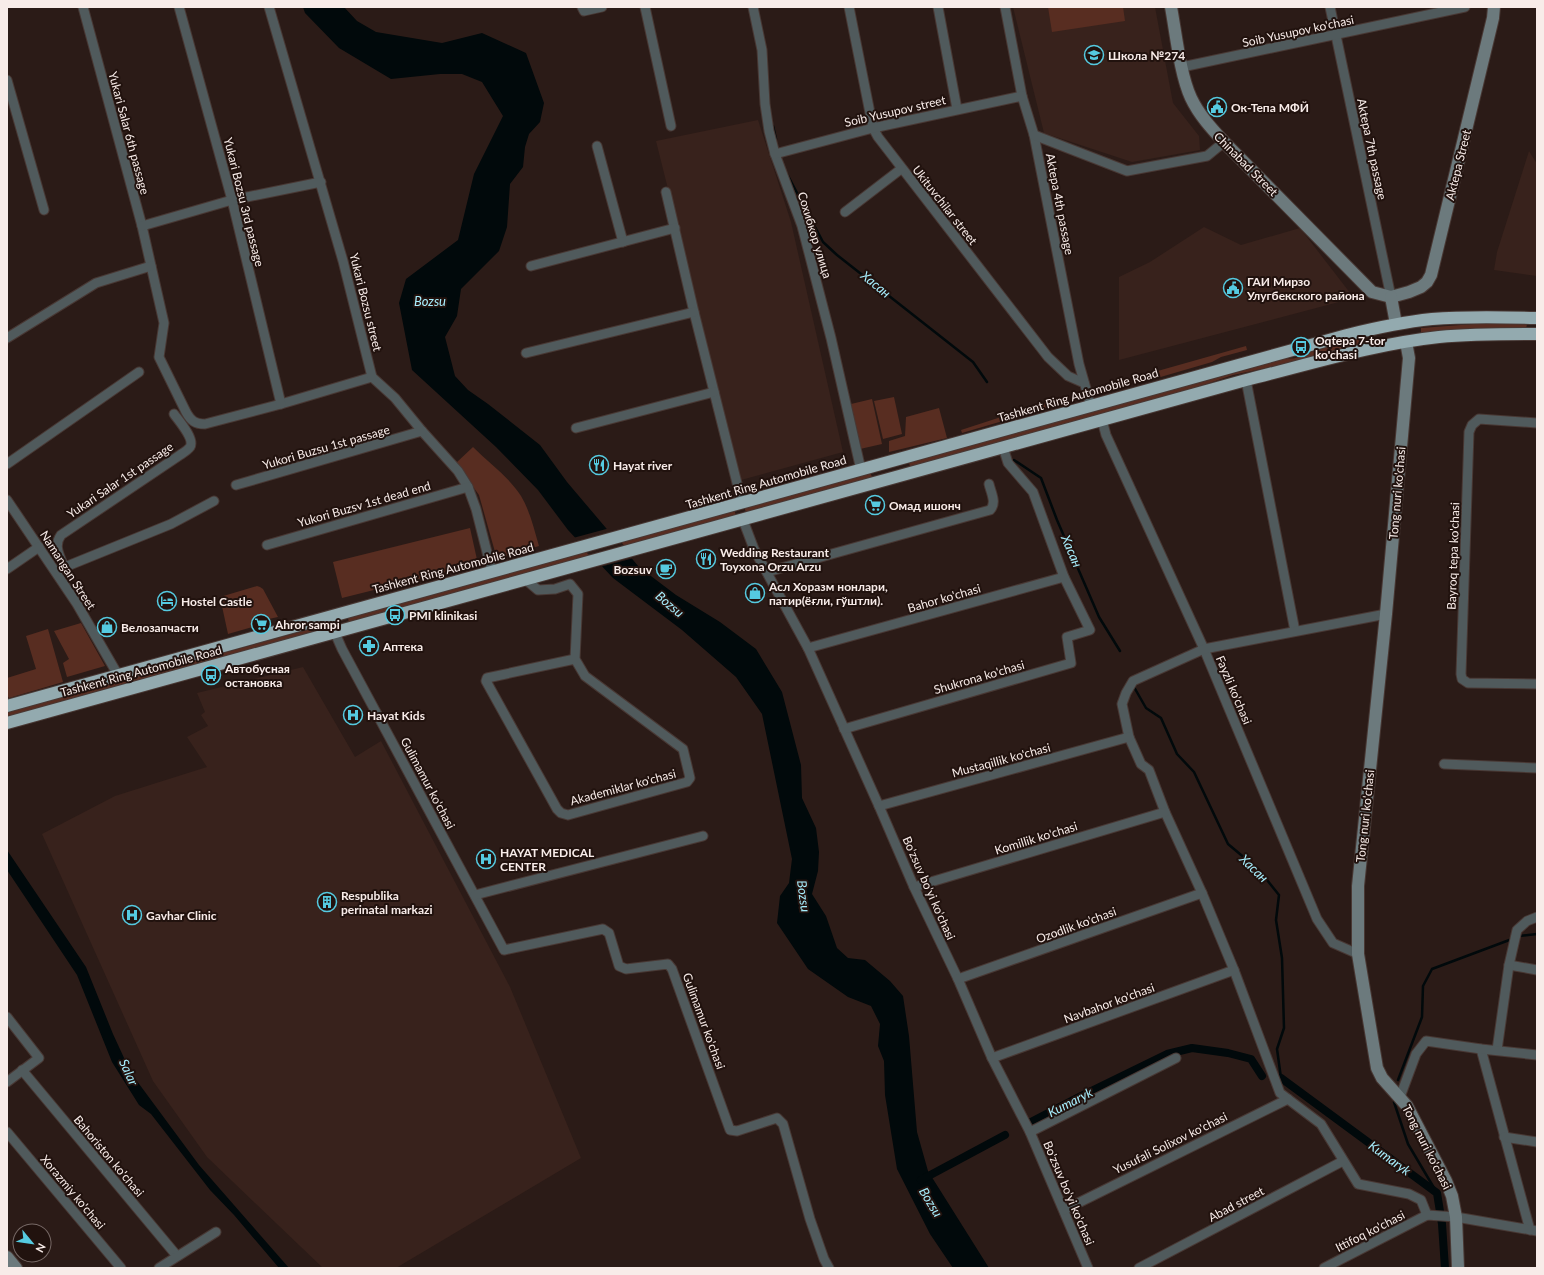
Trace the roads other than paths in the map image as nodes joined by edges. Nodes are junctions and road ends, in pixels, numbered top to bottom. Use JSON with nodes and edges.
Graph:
{"nodes":[{"id":1,"x":82,"y":7,"type":"edge"},
{"id":2,"x":179,"y":7,"type":"edge"},
{"id":3,"x":269,"y":7,"type":"edge"},
{"id":4,"x":582,"y":7,"type":"edge"},
{"id":5,"x":602,"y":7,"type":"edge"},
{"id":6,"x":645,"y":7,"type":"edge"},
{"id":7,"x":753,"y":7,"type":"edge"},
{"id":8,"x":848,"y":7,"type":"edge"},
{"id":9,"x":938,"y":7,"type":"edge"},
{"id":10,"x":1005,"y":7,"type":"edge"},
{"id":11,"x":1171,"y":7,"type":"edge"},
{"id":12,"x":1330,"y":7,"type":"edge"},
{"id":13,"x":1465,"y":7,"type":"edge"},
{"id":14,"x":1494,"y":7,"type":"edge"},
{"id":15,"x":1336,"y":35,"type":"junction"},
{"id":16,"x":1182,"y":67,"type":"junction"},
{"id":17,"x":7,"y":80,"type":"edge"},
{"id":18,"x":1022,"y":96,"type":"junction"},
{"id":19,"x":11,"y":104,"type":"edge"},
{"id":20,"x":957,"y":109,"type":"junction"},
{"id":21,"x":671,"y":126,"type":"dead end"},
{"id":22,"x":872,"y":128,"type":"junction"},
{"id":23,"x":1034,"y":135,"type":"junction"},
{"id":24,"x":1224,"y":142,"type":"junction"},
{"id":25,"x":597,"y":146,"type":"dead end"},
{"id":26,"x":775,"y":154,"type":"junction"},
{"id":27,"x":901,"y":169,"type":"junction"},
{"id":28,"x":320,"y":182,"type":"junction"},
{"id":29,"x":666,"y":192,"type":"dead end"},
{"id":30,"x":232,"y":200,"type":"junction"},
{"id":31,"x":44,"y":210,"type":"dead end"},
{"id":32,"x":845,"y":212,"type":"dead end"},
{"id":33,"x":142,"y":226,"type":"junction"},
{"id":34,"x":675,"y":228,"type":"junction"},
{"id":35,"x":623,"y":242,"type":"junction"},
{"id":36,"x":150,"y":266,"type":"junction"},
{"id":37,"x":531,"y":266,"type":"dead end"},
{"id":38,"x":1391,"y":297,"type":"junction"},
{"id":39,"x":694,"y":312,"type":"junction"},
{"id":40,"x":1537,"y":318,"type":"edge"},
{"id":41,"x":1396,"y":324,"type":"junction"},
{"id":42,"x":1537,"y":334,"type":"edge"},
{"id":43,"x":7,"y":338,"type":"edge"},
{"id":44,"x":1406,"y":342,"type":"junction"},
{"id":45,"x":526,"y":353,"type":"dead end"},
{"id":46,"x":139,"y":372,"type":"dead end"},
{"id":47,"x":372,"y":377,"type":"junction"},
{"id":48,"x":1246,"y":380,"type":"junction"},
{"id":49,"x":1084,"y":383,"type":"junction"},
{"id":50,"x":714,"y":392,"type":"junction"},
{"id":51,"x":281,"y":404,"type":"junction"},
{"id":52,"x":1090,"y":406,"type":"junction"},
{"id":53,"x":174,"y":414,"type":"dead end"},
{"id":54,"x":1102,"y":420,"type":"junction"},
{"id":55,"x":1537,"y":423,"type":"edge"},
{"id":56,"x":576,"y":428,"type":"dead end"},
{"id":57,"x":422,"y":431,"type":"junction"},
{"id":58,"x":1003,"y":447,"type":"junction"},
{"id":59,"x":886,"y":463,"type":"junction"},
{"id":60,"x":7,"y":464,"type":"edge"},
{"id":61,"x":861,"y":470,"type":"junction"},
{"id":62,"x":891,"y":478,"type":"junction"},
{"id":63,"x":988,"y":484,"type":"dead end"},
{"id":64,"x":236,"y":485,"type":"dead end"},
{"id":65,"x":468,"y":487,"type":"junction"},
{"id":66,"x":7,"y":500,"type":"edge"},
{"id":67,"x":214,"y":501,"type":"dead end"},
{"id":68,"x":742,"y":503,"type":"junction"},
{"id":69,"x":742,"y":520,"type":"junction"},
{"id":70,"x":267,"y":546,"type":"dead end"},
{"id":71,"x":39,"y":547,"type":"junction"},
{"id":72,"x":64,"y":567,"type":"junction"},
{"id":73,"x":7,"y":569,"type":"edge"},
{"id":74,"x":56,"y":571,"type":"junction"},
{"id":75,"x":492,"y":572,"type":"junction"},
{"id":76,"x":767,"y":572,"type":"junction"},
{"id":77,"x":1064,"y":577,"type":"junction"},
{"id":78,"x":526,"y":579,"type":"junction"},
{"id":79,"x":1386,"y":614,"type":"junction"},
{"id":80,"x":328,"y":617,"type":"junction"},
{"id":81,"x":1295,"y":631,"type":"junction"},
{"id":82,"x":334,"y":632,"type":"junction"},
{"id":83,"x":808,"y":648,"type":"junction"},
{"id":84,"x":1204,"y":649,"type":"junction"},
{"id":85,"x":575,"y":659,"type":"junction"},
{"id":86,"x":118,"y":675,"type":"junction"},
{"id":87,"x":1537,"y":684,"type":"edge"},
{"id":88,"x":7,"y":706,"type":"edge"},
{"id":89,"x":7,"y":723,"type":"edge"},
{"id":90,"x":844,"y":729,"type":"junction"},
{"id":91,"x":1129,"y":737,"type":"junction"},
{"id":92,"x":1444,"y":764,"type":"dead end"},
{"id":93,"x":1537,"y":768,"type":"edge"},
{"id":94,"x":879,"y":806,"type":"junction"},
{"id":95,"x":1165,"y":812,"type":"junction"},
{"id":96,"x":703,"y":836,"type":"dead end"},
{"id":97,"x":914,"y":887,"type":"junction"},
{"id":98,"x":1202,"y":892,"type":"junction"},
{"id":99,"x":475,"y":895,"type":"junction"},
{"id":100,"x":1537,"y":917,"type":"edge"},
{"id":101,"x":1358,"y":954,"type":"junction"},
{"id":102,"x":1509,"y":965,"type":"junction"},
{"id":103,"x":1234,"y":970,"type":"junction"},
{"id":104,"x":1537,"y":970,"type":"edge"},
{"id":105,"x":958,"y":979,"type":"junction"},
{"id":106,"x":7,"y":1017,"type":"edge"},
{"id":107,"x":1481,"y":1049,"type":"junction"},
{"id":108,"x":1497,"y":1050,"type":"junction"},
{"id":109,"x":1537,"y":1055,"type":"edge"},
{"id":110,"x":992,"y":1058,"type":"junction"},
{"id":111,"x":1176,"y":1058,"type":"dead end"},
{"id":112,"x":22,"y":1070,"type":"junction"},
{"id":113,"x":7,"y":1082,"type":"edge"},
{"id":114,"x":1400,"y":1097,"type":"junction"},
{"id":115,"x":1288,"y":1099,"type":"junction"},
{"id":116,"x":7,"y":1132,"type":"edge"},
{"id":117,"x":1030,"y":1132,"type":"junction"},
{"id":118,"x":1504,"y":1137,"type":"junction"},
{"id":119,"x":1537,"y":1142,"type":"edge"},
{"id":120,"x":1343,"y":1161,"type":"junction"},
{"id":121,"x":1064,"y":1210,"type":"junction"},
{"id":122,"x":1431,"y":1215,"type":"junction"},
{"id":123,"x":1453,"y":1217,"type":"junction"},
{"id":124,"x":1534,"y":1230,"type":"edge"},
{"id":125,"x":216,"y":1232,"type":"dead end"},
{"id":126,"x":177,"y":1256,"type":"junction"},
{"id":127,"x":7,"y":1257,"type":"edge"},
{"id":128,"x":16,"y":1268,"type":"edge"},
{"id":129,"x":121,"y":1268,"type":"edge"},
{"id":130,"x":159,"y":1268,"type":"edge"},
{"id":131,"x":829,"y":1268,"type":"edge"},
{"id":132,"x":1088,"y":1268,"type":"edge"},
{"id":133,"x":1139,"y":1268,"type":"edge"},
{"id":134,"x":1324,"y":1268,"type":"edge"},
{"id":135,"x":1458,"y":1268,"type":"edge"}],
"edges":[{"from":1,"to":33,"type":"street","name":"Yukari Salar 6th passage"},
{"from":2,"to":30,"type":"street","name":"Yukari Bozsu 3rd passage"},
{"from":3,"to":28,"type":"street","name":"Yukari Bozsu street"},
{"from":4,"to":5,"type":"street"},
{"from":6,"to":21,"type":"street"},
{"from":7,"to":26,"type":"street","name":"Сохибкор улица"},
{"from":8,"to":22,"type":"street","name":"Ukituvchilar street"},
{"from":9,"to":20,"type":"street"},
{"from":10,"to":18,"type":"street","name":"Aktepa 4th passage"},
{"from":11,"to":16,"type":"street","name":"Chinabad Street"},
{"from":12,"to":15,"type":"street","name":"Aktepa 7th passage"},
{"from":13,"to":15,"type":"street","name":"Soib Yusupov ko'chasi"},
{"from":14,"to":38,"type":"street","name":"Aktepa Street"},
{"from":15,"to":16,"type":"street","name":"Soib Yusupov ko'chasi"},
{"from":15,"to":38,"type":"street","name":"Aktepa 7th passage"},
{"from":16,"to":24,"type":"street","name":"Chinabad Street"},
{"from":17,"to":19,"type":"street"},
{"from":18,"to":20,"type":"street","name":"Soib Yusupov street"},
{"from":18,"to":23,"type":"street","name":"Aktepa 4th passage"},
{"from":19,"to":31,"type":"street"},
{"from":20,"to":22,"type":"street","name":"Soib Yusupov street"},
{"from":22,"to":26,"type":"street","name":"Soib Yusupov street"},
{"from":22,"to":27,"type":"street","name":"Ukituvchilar street"},
{"from":23,"to":24,"type":"street"},
{"from":23,"to":49,"type":"street","name":"Aktepa 4th passage"},
{"from":24,"to":38,"type":"street","name":"Chinabad Street"},
{"from":25,"to":35,"type":"street"},
{"from":26,"to":61,"type":"street","name":"Сохибкор улица"},
{"from":27,"to":32,"type":"street"},
{"from":27,"to":49,"type":"street","name":"Ukituvchilar street"},
{"from":28,"to":30,"type":"street"},
{"from":28,"to":47,"type":"street","name":"Yukari Bozsu street"},
{"from":29,"to":34,"type":"street"},
{"from":30,"to":33,"type":"street"},
{"from":30,"to":51,"type":"street","name":"Yukari Bozsu 3rd passage"},
{"from":33,"to":36,"type":"street","name":"Yukari Salar 6th passage"},
{"from":34,"to":35,"type":"street"},
{"from":34,"to":39,"type":"street"},
{"from":35,"to":37,"type":"street"},
{"from":36,"to":43,"type":"street"},
{"from":36,"to":51,"type":"street","name":"Yukari Salar 6th passage"},
{"from":38,"to":41,"type":"street"},
{"from":39,"to":45,"type":"street"},
{"from":39,"to":50,"type":"street"},
{"from":40,"to":41,"type":"highway","name":"Tashkent Ring Automobile Road"},
{"from":41,"to":44,"type":"highway"},
{"from":41,"to":52,"type":"highway","name":"Tashkent Ring Automobile Road"},
{"from":42,"to":44,"type":"highway","name":"Tashkent Ring Automobile Road"},
{"from":44,"to":48,"type":"highway","name":"Tashkent Ring Automobile Road"},
{"from":44,"to":79,"type":"street","name":"Tong nuri ko'chasi"},
{"from":46,"to":60,"type":"street"},
{"from":47,"to":51,"type":"street","name":"Yukari Salar 6th passage"},
{"from":47,"to":57,"type":"street"},
{"from":48,"to":54,"type":"highway","name":"Tashkent Ring Automobile Road"},
{"from":48,"to":81,"type":"street"},
{"from":49,"to":52,"type":"street","name":"Aktepa 4th passage"},
{"from":50,"to":56,"type":"street"},
{"from":50,"to":68,"type":"street"},
{"from":52,"to":59,"type":"highway","name":"Tashkent Ring Automobile Road"},
{"from":53,"to":72,"type":"street","name":"Yukari Salar 1st passage"},
{"from":54,"to":58,"type":"highway","name":"Tashkent Ring Automobile Road"},
{"from":54,"to":84,"type":"street","name":"Fayzli ko'chasi"},
{"from":55,"to":87,"type":"street","name":"Bayroq tepa ko'chasi"},
{"from":57,"to":64,"type":"street","name":"Yukori Buzsu 1st passage"},
{"from":57,"to":65,"type":"street"},
{"from":58,"to":62,"type":"highway","name":"Tashkent Ring Automobile Road"},
{"from":58,"to":77,"type":"street"},
{"from":59,"to":61,"type":"highway","name":"Tashkent Ring Automobile Road"},
{"from":59,"to":62,"type":"highway"},
{"from":61,"to":68,"type":"highway","name":"Tashkent Ring Automobile Road"},
{"from":62,"to":69,"type":"highway","name":"Tashkent Ring Automobile Road"},
{"from":63,"to":76,"type":"street"},
{"from":65,"to":70,"type":"street","name":"Yukori Buzsv 1st dead end"},
{"from":65,"to":75,"type":"street"},
{"from":66,"to":71,"type":"street","name":"Namangan Street"},
{"from":67,"to":72,"type":"street"},
{"from":68,"to":75,"type":"highway","name":"Tashkent Ring Automobile Road"},
{"from":69,"to":76,"type":"street","name":"Bo'zsuv bo'yi ko'chasi"},
{"from":69,"to":78,"type":"highway","name":"Tashkent Ring Automobile Road"},
{"from":71,"to":73,"type":"street"},
{"from":71,"to":74,"type":"street","name":"Namangan Street"},
{"from":72,"to":74,"type":"street"},
{"from":74,"to":86,"type":"street","name":"Namangan Street"},
{"from":75,"to":80,"type":"highway","name":"Tashkent Ring Automobile Road"},
{"from":76,"to":83,"type":"street","name":"Bo'zsuv bo'yi ko'chasi"},
{"from":77,"to":83,"type":"street","name":"Bahor ko'chasi"},
{"from":77,"to":90,"type":"street","name":"Shukrona ko'chasi"},
{"from":78,"to":82,"type":"highway","name":"Tashkent Ring Automobile Road"},
{"from":78,"to":85,"type":"street"},
{"from":79,"to":81,"type":"street"},
{"from":79,"to":101,"type":"street","name":"Tong nuri ko'chasi"},
{"from":80,"to":82,"type":"street","name":"Gulimamur ko'chasi"},
{"from":80,"to":86,"type":"highway","name":"Tashkent Ring Automobile Road"},
{"from":81,"to":84,"type":"street"},
{"from":82,"to":89,"type":"highway","name":"Tashkent Ring Automobile Road"},
{"from":82,"to":99,"type":"street","name":"Gulimamur ko'chasi"},
{"from":83,"to":90,"type":"street","name":"Bo'zsuv bo'yi ko'chasi"},
{"from":84,"to":91,"type":"street"},
{"from":84,"to":101,"type":"street","name":"Fayzli ko'chasi"},
{"from":85,"to":85,"type":"street","name":"Akademiklar ko'chasi"},
{"from":86,"to":88,"type":"highway","name":"Tashkent Ring Automobile Road"},
{"from":90,"to":94,"type":"street","name":"Bo'zsuv bo'yi ko'chasi"},
{"from":91,"to":94,"type":"street","name":"Mustaqillik ko'chasi"},
{"from":91,"to":95,"type":"street"},
{"from":92,"to":93,"type":"street"},
{"from":94,"to":97,"type":"street","name":"Bo'zsuv bo'yi ko'chasi"},
{"from":95,"to":97,"type":"street","name":"Komillik ko'chasi"},
{"from":95,"to":98,"type":"street"},
{"from":96,"to":99,"type":"street"},
{"from":97,"to":105,"type":"street","name":"Bo'zsuv bo'yi ko'chasi"},
{"from":98,"to":103,"type":"street"},
{"from":98,"to":105,"type":"street","name":"Ozodlik ko'chasi"},
{"from":99,"to":131,"type":"street","name":"Gulimamur ko'chasi"},
{"from":100,"to":102,"type":"street"},
{"from":101,"to":114,"type":"street","name":"Tong nuri ko'chasi"},
{"from":102,"to":104,"type":"street"},
{"from":102,"to":108,"type":"street"},
{"from":103,"to":110,"type":"street","name":"Navbahor ko'chasi"},
{"from":103,"to":115,"type":"street"},
{"from":105,"to":110,"type":"street","name":"Bo'zsuv bo'yi ko'chasi"},
{"from":106,"to":112,"type":"street"},
{"from":107,"to":108,"type":"street"},
{"from":107,"to":114,"type":"street"},
{"from":107,"to":118,"type":"street"},
{"from":108,"to":109,"type":"street"},
{"from":110,"to":117,"type":"street","name":"Bo'zsuv bo'yi ko'chasi"},
{"from":111,"to":117,"type":"street"},
{"from":112,"to":113,"type":"street"},
{"from":112,"to":126,"type":"street","name":"Bahoriston ko'chasi"},
{"from":114,"to":123,"type":"street","name":"Tong nuri ko'chasi"},
{"from":115,"to":120,"type":"street"},
{"from":115,"to":121,"type":"street","name":"Yusufali Solixov ko'chasi"},
{"from":116,"to":129,"type":"street","name":"Xorazmiy ko'chasi"},
{"from":117,"to":121,"type":"street","name":"Bo'zsuv bo'yi ko'chasi"},
{"from":118,"to":119,"type":"street"},
{"from":118,"to":124,"type":"street"},
{"from":120,"to":122,"type":"street"},
{"from":120,"to":133,"type":"street","name":"Abad street"},
{"from":121,"to":132,"type":"street","name":"Bo'zsuv bo'yi ko'chasi"},
{"from":122,"to":123,"type":"street"},
{"from":122,"to":134,"type":"street","name":"Ittifoq ko'chasi"},
{"from":123,"to":124,"type":"street"},
{"from":123,"to":135,"type":"street","name":"Tong nuri ko'chasi"},
{"from":125,"to":126,"type":"street"},
{"from":126,"to":130,"type":"street"},
{"from":127,"to":128,"type":"street"}]}
